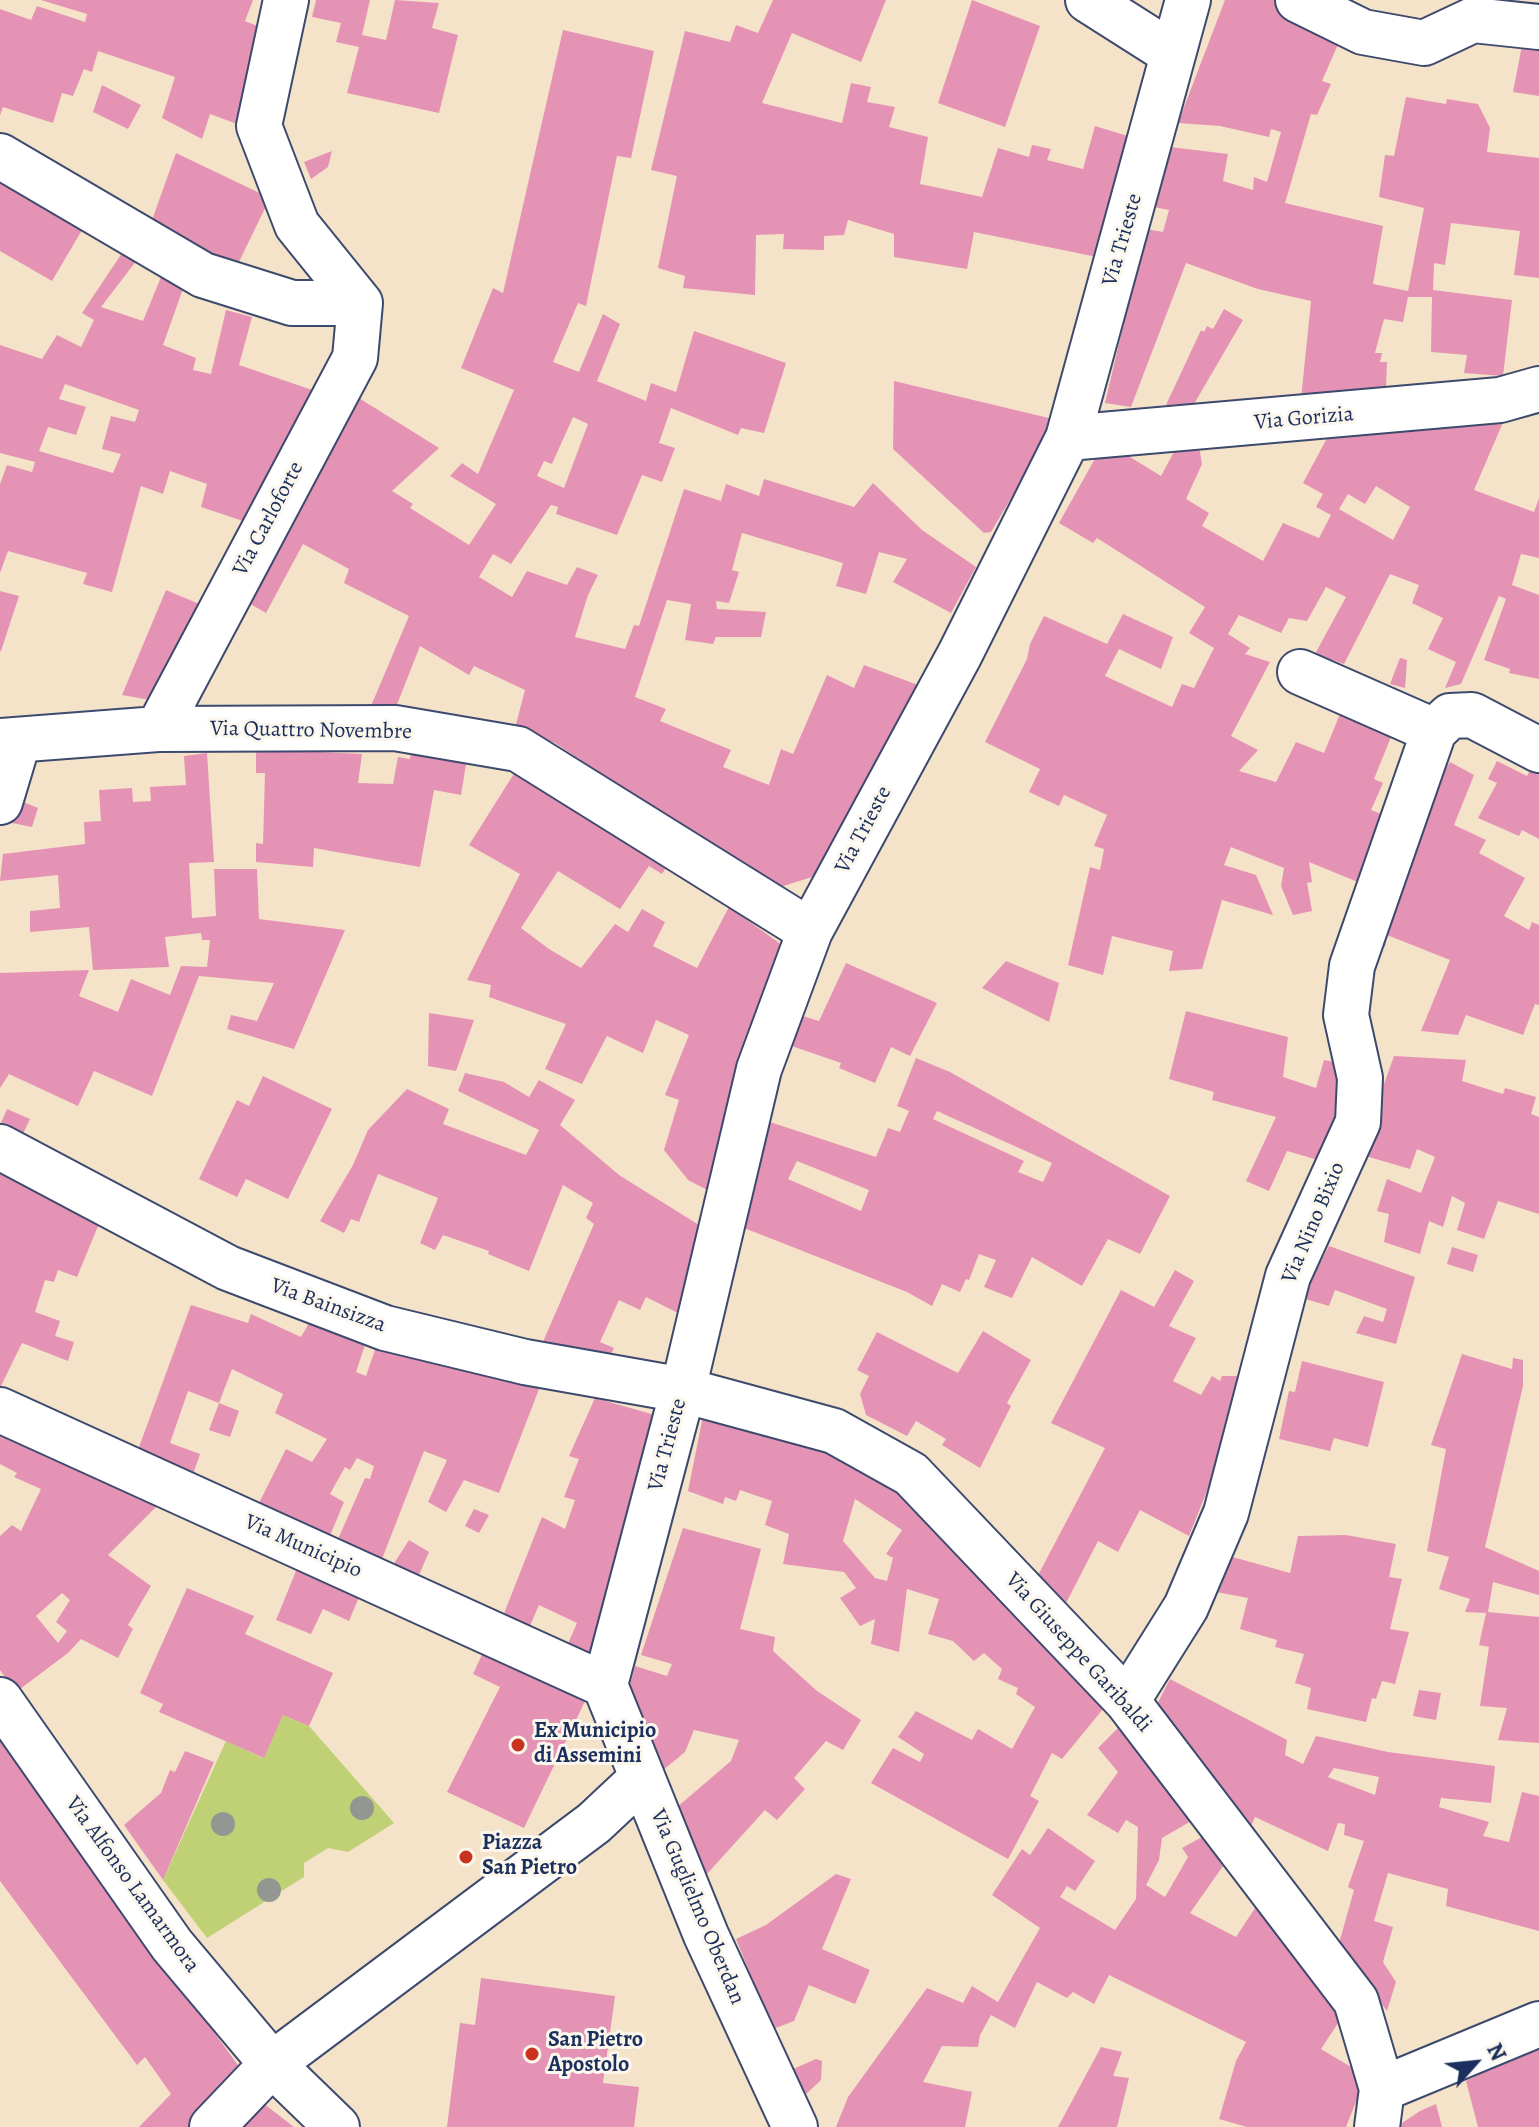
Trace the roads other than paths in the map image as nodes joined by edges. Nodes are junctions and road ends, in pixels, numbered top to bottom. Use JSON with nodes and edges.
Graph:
{"nodes":[{"id":1,"x":286,"y":0,"type":"edge"},
{"id":2,"x":1088,"y":0,"type":"edge"},
{"id":3,"x":1188,"y":0,"type":"edge"},
{"id":4,"x":1298,"y":0,"type":"edge"},
{"id":5,"x":1539,"y":27,"type":"edge"},
{"id":6,"x":1173,"y":54,"type":"junction"},
{"id":7,"x":0,"y":156,"type":"edge"},
{"id":8,"x":360,"y":303,"type":"junction"},
{"id":9,"x":1539,"y":389,"type":"edge"},
{"id":10,"x":1068,"y":438,"type":"junction"},
{"id":11,"x":1300,"y":672,"type":"dead end"},
{"id":12,"x":158,"y":729,"type":"junction"},
{"id":13,"x":1434,"y":731,"type":"junction"},
{"id":14,"x":9,"y":742,"type":"edge"},
{"id":15,"x":1539,"y":750,"type":"edge"},
{"id":16,"x":0,"y":802,"type":"edge"},
{"id":17,"x":810,"y":931,"type":"junction"},
{"id":18,"x":0,"y":1147,"type":"edge"},
{"id":19,"x":683,"y":1390,"type":"junction"},
{"id":20,"x":0,"y":1410,"type":"edge"},
{"id":21,"x":605,"y":1685,"type":"junction"},
{"id":22,"x":0,"y":1700,"type":"edge"},
{"id":23,"x":1127,"y":1701,"type":"junction"},
{"id":24,"x":642,"y":1778,"type":"junction"},
{"id":25,"x":1539,"y":2024,"type":"edge"},
{"id":26,"x":272,"y":2064,"type":"junction"},
{"id":27,"x":1380,"y":2108,"type":"edge"},
{"id":28,"x":212,"y":2127,"type":"edge"},
{"id":29,"x":337,"y":2127,"type":"edge"},
{"id":30,"x":795,"y":2127,"type":"edge"}],
"edges":[{"from":1,"to":8,"type":"street"},
{"from":2,"to":6,"type":"street"},
{"from":3,"to":6,"type":"street","name":"Via Trieste"},
{"from":4,"to":5,"type":"street"},
{"from":6,"to":10,"type":"street","name":"Via Trieste"},
{"from":7,"to":8,"type":"street"},
{"from":8,"to":12,"type":"street","name":"Via Carloforte"},
{"from":9,"to":10,"type":"street","name":"Via Gorizia"},
{"from":10,"to":17,"type":"street","name":"Via Trieste"},
{"from":11,"to":13,"type":"street"},
{"from":12,"to":14,"type":"street","name":"Via Quattro Novembre"},
{"from":12,"to":17,"type":"street","name":"Via Quattro Novembre"},
{"from":13,"to":15,"type":"street"},
{"from":13,"to":23,"type":"street","name":"Via Nino Bixio"},
{"from":14,"to":16,"type":"street"},
{"from":17,"to":19,"type":"street","name":"Via Trieste"},
{"from":18,"to":19,"type":"street","name":"Via Bainsizza"},
{"from":19,"to":21,"type":"street","name":"Via Trieste"},
{"from":19,"to":23,"type":"street","name":"Via Giuseppe Garibaldi"},
{"from":20,"to":21,"type":"street","name":"Via Municipio"},
{"from":21,"to":24,"type":"street","name":"Via Guglielmo Oberdan"},
{"from":22,"to":26,"type":"street","name":"Via Alfonso Lamarmora"},
{"from":23,"to":27,"type":"street","name":"Via Giuseppe Garibaldi"},
{"from":24,"to":26,"type":"street"},
{"from":24,"to":30,"type":"street","name":"Via Guglielmo Oberdan"},
{"from":25,"to":27,"type":"street"},
{"from":26,"to":28,"type":"street"},
{"from":26,"to":29,"type":"street"}]}
